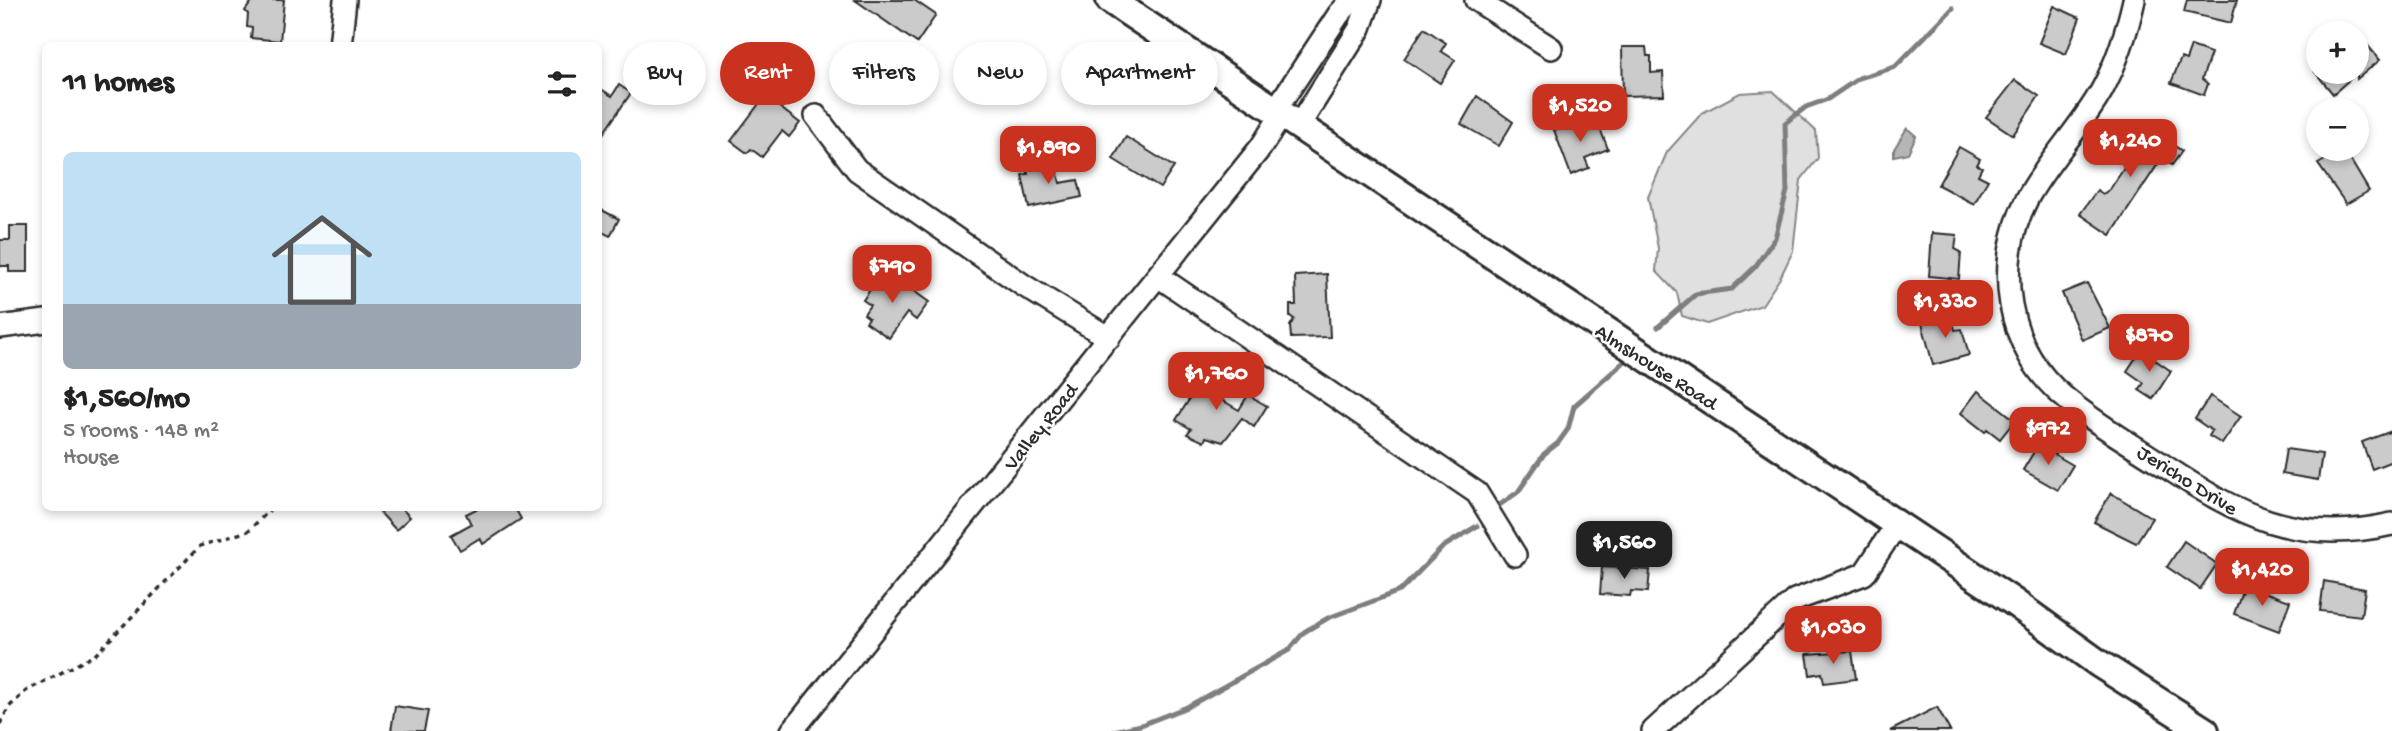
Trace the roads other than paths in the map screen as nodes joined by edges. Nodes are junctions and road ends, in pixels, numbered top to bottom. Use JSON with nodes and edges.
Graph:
{"nodes":[{"id":1,"x":345,"y":0,"type":"edge"},
{"id":2,"x":1110,"y":0,"type":"edge"},
{"id":3,"x":1352,"y":0,"type":"edge"},
{"id":4,"x":1370,"y":0,"type":"edge"},
{"id":5,"x":1476,"y":0,"type":"edge"},
{"id":6,"x":2134,"y":0,"type":"edge"},
{"id":7,"x":340,"y":42,"type":"edge"},
{"id":8,"x":1551,"y":48,"type":"dead end"},
{"id":9,"x":816,"y":116,"type":"dead end"},
{"id":10,"x":1285,"y":118,"type":"junction"},
{"id":11,"x":1158,"y":276,"type":"junction"},
{"id":12,"x":42,"y":322,"type":"edge"},
{"id":13,"x":0,"y":327,"type":"edge"},
{"id":14,"x":1109,"y":338,"type":"junction"},
{"id":15,"x":1897,"y":524,"type":"junction"},
{"id":16,"x":2392,"y":524,"type":"edge"},
{"id":17,"x":1515,"y":555,"type":"dead end"},
{"id":18,"x":792,"y":731,"type":"edge"},
{"id":19,"x":1653,"y":731,"type":"edge"},
{"id":20,"x":2205,"y":731,"type":"edge"}],
"edges":[{"from":1,"to":7,"type":"street"},
{"from":2,"to":10,"type":"main road","name":"Almshouse Road"},
{"from":3,"to":10,"type":"street"},
{"from":4,"to":10,"type":"street"},
{"from":5,"to":8,"type":"street"},
{"from":6,"to":16,"type":"street","name":"Jericho Drive"},
{"from":9,"to":14,"type":"street"},
{"from":10,"to":11,"type":"street","name":"Valley Road"},
{"from":10,"to":15,"type":"main road","name":"Almshouse Road"},
{"from":11,"to":14,"type":"street","name":"Valley Road"},
{"from":11,"to":17,"type":"street"},
{"from":12,"to":13,"type":"street"},
{"from":14,"to":18,"type":"street","name":"Valley Road"},
{"from":15,"to":19,"type":"street"},
{"from":15,"to":20,"type":"main road","name":"Almshouse Road"}]}
